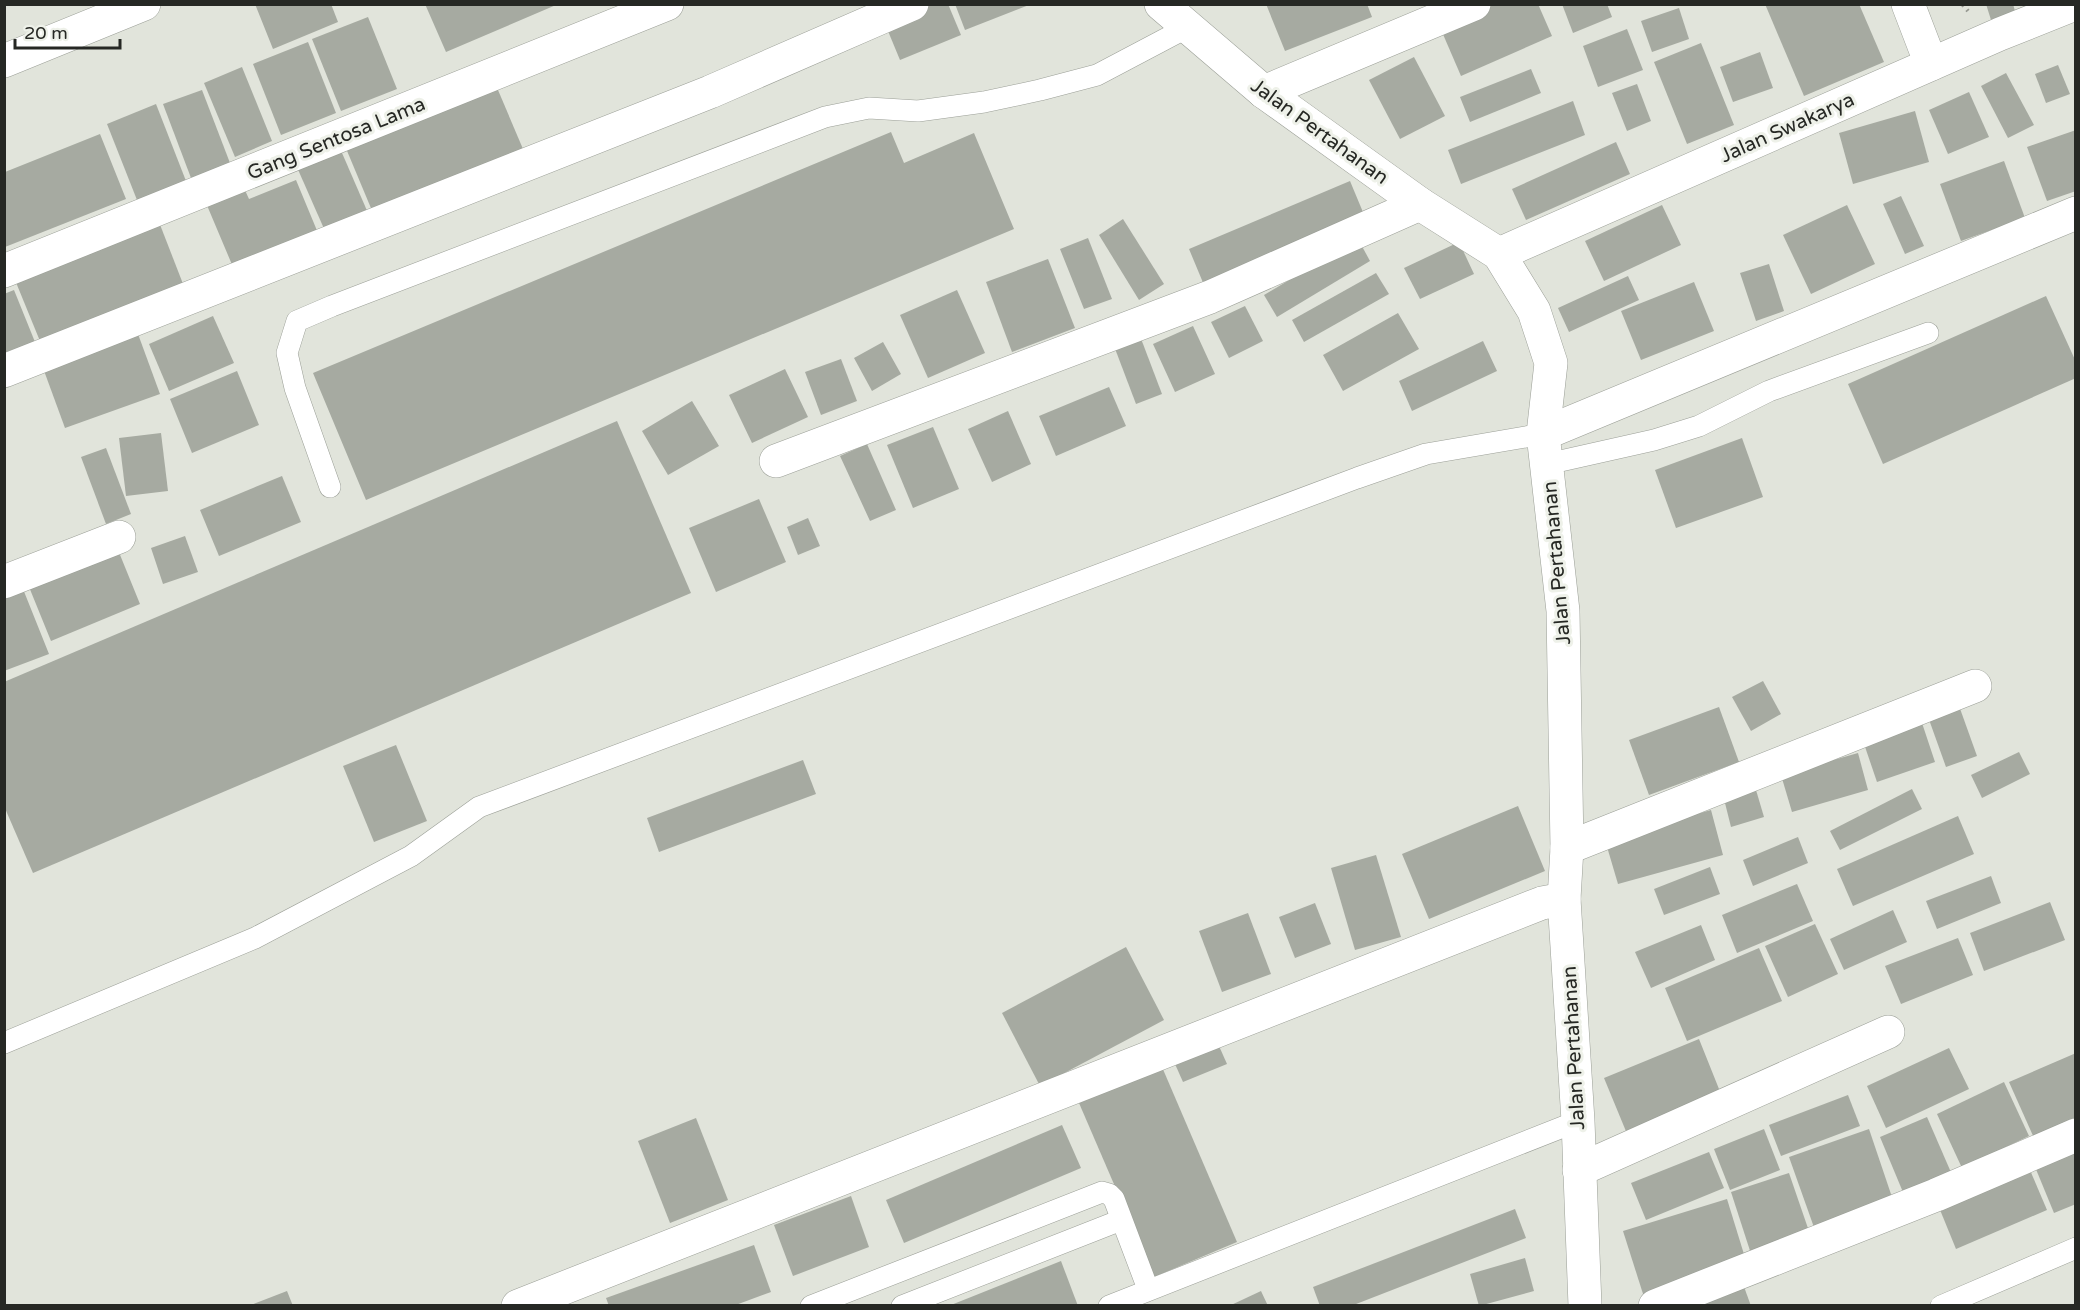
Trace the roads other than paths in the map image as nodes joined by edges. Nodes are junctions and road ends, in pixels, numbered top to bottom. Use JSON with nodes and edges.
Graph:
{"nodes":[{"id":1,"x":144,"y":4,"type":"edge"},
{"id":2,"x":667,"y":4,"type":"edge"},
{"id":3,"x":912,"y":4,"type":"edge"},
{"id":4,"x":1474,"y":4,"type":"edge"},
{"id":5,"x":1908,"y":4,"type":"edge"},
{"id":6,"x":2075,"y":4,"type":"edge"},
{"id":7,"x":1174,"y":12,"type":"edge"},
{"id":8,"x":4,"y":61,"type":"edge"},
{"id":9,"x":1931,"y":64,"type":"junction"},
{"id":10,"x":1264,"y":92,"type":"junction"},
{"id":11,"x":1420,"y":204,"type":"junction"},
{"id":12,"x":2076,"y":213,"type":"edge"},
{"id":13,"x":1499,"y":254,"type":"junction"},
{"id":14,"x":4,"y":271,"type":"edge"},
{"id":15,"x":1928,"y":333,"type":"dead end"},
{"id":16,"x":4,"y":371,"type":"edge"},
{"id":17,"x":1545,"y":449,"type":"junction"},
{"id":18,"x":776,"y":461,"type":"dead end"},
{"id":19,"x":330,"y":487,"type":"dead end"},
{"id":20,"x":118,"y":537,"type":"dead end"},
{"id":21,"x":4,"y":582,"type":"edge"},
{"id":22,"x":1975,"y":686,"type":"dead end"},
{"id":23,"x":1567,"y":848,"type":"junction"},
{"id":24,"x":1564,"y":899,"type":"junction"},
{"id":25,"x":1888,"y":1032,"type":"dead end"},
{"id":26,"x":4,"y":1043,"type":"edge"},
{"id":27,"x":1578,"y":1121,"type":"junction"},
{"id":28,"x":2076,"y":1135,"type":"edge"},
{"id":29,"x":1579,"y":1170,"type":"junction"},
{"id":30,"x":1121,"y":1220,"type":"junction"},
{"id":31,"x":2076,"y":1248,"type":"edge"},
{"id":32,"x":1148,"y":1289,"type":"junction"},
{"id":33,"x":518,"y":1305,"type":"edge"},
{"id":34,"x":812,"y":1305,"type":"edge"},
{"id":35,"x":902,"y":1305,"type":"edge"},
{"id":36,"x":1109,"y":1305,"type":"edge"},
{"id":37,"x":1585,"y":1305,"type":"edge"},
{"id":38,"x":1655,"y":1305,"type":"edge"},
{"id":39,"x":1941,"y":1305,"type":"edge"}],
"edges":[{"from":1,"to":8,"type":"street"},
{"from":2,"to":14,"type":"street","name":"Gang Sentosa Lama"},
{"from":3,"to":16,"type":"street"},
{"from":4,"to":10,"type":"street"},
{"from":5,"to":9,"type":"street"},
{"from":6,"to":9,"type":"street","name":"Jalan Swakarya"},
{"from":7,"to":10,"type":"street","name":"Jalan Pertahanan"},
{"from":7,"to":19,"type":"lane"},
{"from":9,"to":13,"type":"street","name":"Jalan Swakarya"},
{"from":10,"to":11,"type":"street","name":"Jalan Pertahanan"},
{"from":11,"to":13,"type":"street","name":"Jalan Pertahanan"},
{"from":11,"to":18,"type":"street"},
{"from":12,"to":17,"type":"street"},
{"from":13,"to":17,"type":"street","name":"Jalan Pertahanan"},
{"from":15,"to":17,"type":"lane"},
{"from":17,"to":23,"type":"street","name":"Jalan Pertahanan"},
{"from":17,"to":26,"type":"lane"},
{"from":20,"to":21,"type":"street"},
{"from":22,"to":23,"type":"street"},
{"from":23,"to":24,"type":"street","name":"Jalan Pertahanan"},
{"from":24,"to":27,"type":"street","name":"Jalan Pertahanan"},
{"from":24,"to":33,"type":"street"},
{"from":25,"to":29,"type":"street"},
{"from":27,"to":29,"type":"street","name":"Jalan Pertahanan"},
{"from":27,"to":32,"type":"lane"},
{"from":28,"to":38,"type":"street"},
{"from":29,"to":37,"type":"street","name":"Jalan Pertahanan"},
{"from":30,"to":32,"type":"lane"},
{"from":30,"to":34,"type":"lane"},
{"from":30,"to":35,"type":"lane"},
{"from":31,"to":39,"type":"lane"},
{"from":32,"to":36,"type":"lane"}]}
